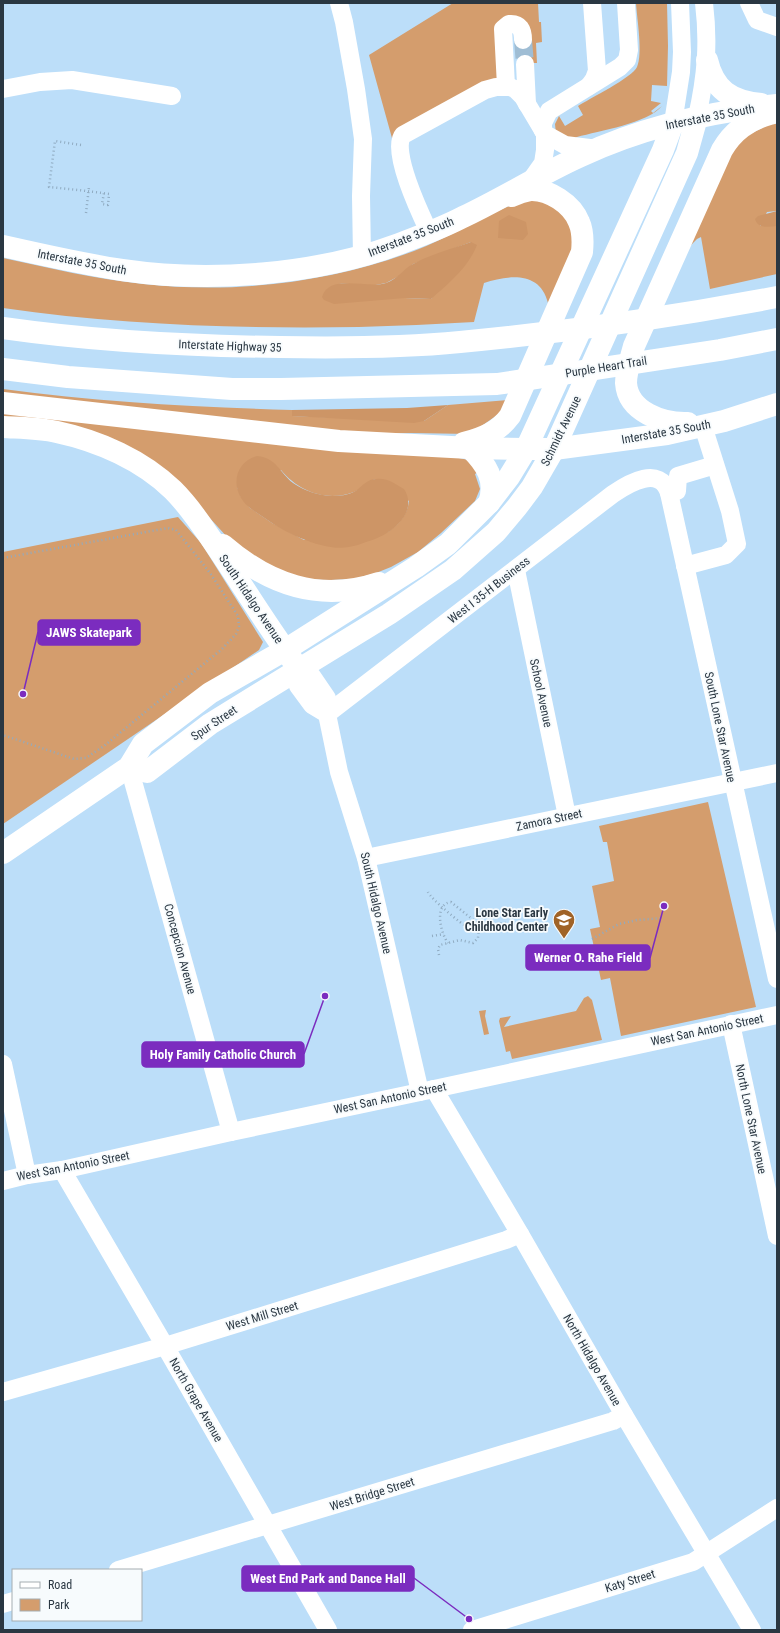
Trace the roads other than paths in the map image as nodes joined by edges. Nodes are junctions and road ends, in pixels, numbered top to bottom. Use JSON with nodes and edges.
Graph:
{"nodes":[{"id":1,"x":339,"y":3,"type":"edge"},
{"id":2,"x":592,"y":3,"type":"edge"},
{"id":3,"x":626,"y":3,"type":"edge"},
{"id":4,"x":680,"y":3,"type":"edge"},
{"id":5,"x":704,"y":3,"type":"edge"},
{"id":6,"x":749,"y":3,"type":"edge"},
{"id":7,"x":777,"y":27,"type":"edge"},
{"id":8,"x":523,"y":40,"type":"tunnel mouth"},
{"id":9,"x":707,"y":60,"type":"junction"},
{"id":10,"x":525,"y":64,"type":"tunnel mouth"},
{"id":11,"x":506,"y":86,"type":"junction"},
{"id":12,"x":589,"y":86,"type":"junction"},
{"id":13,"x":3,"y":89,"type":"edge"},
{"id":14,"x":172,"y":96,"type":"dead end"},
{"id":15,"x":527,"y":104,"type":"junction"},
{"id":16,"x":776,"y":108,"type":"edge"},
{"id":17,"x":697,"y":117,"type":"junction"},
{"id":18,"x":673,"y":123,"type":"junction"},
{"id":19,"x":544,"y":132,"type":"junction"},
{"id":20,"x":599,"y":148,"type":"junction"},
{"id":21,"x":531,"y":180,"type":"junction"},
{"id":22,"x":462,"y":218,"type":"junction"},
{"id":23,"x":429,"y":232,"type":"junction"},
{"id":24,"x":3,"y":246,"type":"edge"},
{"id":25,"x":362,"y":256,"type":"junction"},
{"id":26,"x":777,"y":297,"type":"edge"},
{"id":27,"x":3,"y":328,"type":"edge"},
{"id":28,"x":777,"y":339,"type":"edge"},
{"id":29,"x":3,"y":369,"type":"edge"},
{"id":30,"x":3,"y":403,"type":"edge"},
{"id":31,"x":777,"y":404,"type":"edge"},
{"id":32,"x":714,"y":423,"type":"junction"},
{"id":33,"x":3,"y":427,"type":"edge"},
{"id":34,"x":460,"y":448,"type":"junction"},
{"id":35,"x":526,"y":449,"type":"junction"},
{"id":36,"x":554,"y":449,"type":"junction"},
{"id":37,"x":716,"y":465,"type":"junction"},
{"id":38,"x":657,"y":479,"type":"joint"},
{"id":39,"x":669,"y":493,"type":"junction"},
{"id":40,"x":490,"y":503,"type":"junction"},
{"id":41,"x":204,"y":528,"type":"junction"},
{"id":42,"x":685,"y":566,"type":"junction"},
{"id":43,"x":416,"y":567,"type":"junction"},
{"id":44,"x":516,"y":570,"type":"junction"},
{"id":45,"x":285,"y":650,"type":"junction"},
{"id":46,"x":299,"y":669,"type":"junction"},
{"id":47,"x":327,"y":714,"type":"junction"},
{"id":48,"x":130,"y":767,"type":"junction"},
{"id":49,"x":777,"y":773,"type":"edge"},
{"id":50,"x":732,"y":782,"type":"junction"},
{"id":51,"x":567,"y":816,"type":"junction"},
{"id":52,"x":3,"y":853,"type":"edge"},
{"id":53,"x":366,"y":858,"type":"junction"},
{"id":54,"x":777,"y":979,"type":"edge"},
{"id":55,"x":777,"y":1015,"type":"edge"},
{"id":56,"x":730,"y":1024,"type":"junction"},
{"id":57,"x":3,"y":1064,"type":"edge"},
{"id":58,"x":427,"y":1091,"type":"junction"},
{"id":59,"x":231,"y":1132,"type":"junction"},
{"id":60,"x":62,"y":1170,"type":"junction"},
{"id":61,"x":27,"y":1175,"type":"junction"},
{"id":62,"x":3,"y":1181,"type":"edge"},
{"id":63,"x":520,"y":1234,"type":"junction"},
{"id":64,"x":777,"y":1236,"type":"edge"},
{"id":65,"x":165,"y":1346,"type":"junction"},
{"id":66,"x":3,"y":1392,"type":"edge"},
{"id":67,"x":624,"y":1415,"type":"junction"},
{"id":68,"x":777,"y":1508,"type":"edge"},
{"id":69,"x":269,"y":1526,"type":"junction"},
{"id":70,"x":706,"y":1554,"type":"junction"},
{"id":71,"x":121,"y":1569,"type":"edge"},
{"id":72,"x":328,"y":1630,"type":"edge"},
{"id":73,"x":472,"y":1630,"type":"edge"},
{"id":74,"x":752,"y":1630,"type":"edge"}],
"edges":[{"from":1,"to":25,"type":"street"},
{"from":2,"to":12,"type":"street"},
{"from":3,"to":12,"type":"street"},
{"from":4,"to":18,"type":"street","name":"Schmidt Avenue"},
{"from":5,"to":9,"type":"street","name":"Schmidt Avenue"},
{"from":6,"to":7,"type":"street"},
{"from":8,"to":11,"type":"street"},
{"from":9,"to":16,"type":"main road"},
{"from":9,"to":17,"type":"street","name":"Schmidt Avenue"},
{"from":10,"to":15,"type":"street"},
{"from":11,"to":15,"type":"street"},
{"from":11,"to":23,"type":"street"},
{"from":12,"to":19,"type":"street"},
{"from":13,"to":14,"type":"street"},
{"from":15,"to":19,"type":"street"},
{"from":16,"to":17,"type":"main road","name":"Interstate 35 South"},
{"from":16,"to":32,"type":"main road"},
{"from":17,"to":18,"type":"main road","name":"Interstate 35 South"},
{"from":17,"to":36,"type":"main road","name":"Schmidt Avenue"},
{"from":18,"to":20,"type":"main road","name":"Interstate 35 South"},
{"from":18,"to":35,"type":"main road","name":"Schmidt Avenue"},
{"from":19,"to":20,"type":"street"},
{"from":19,"to":21,"type":"street"},
{"from":20,"to":21,"type":"main road","name":"Interstate 35 South"},
{"from":21,"to":22,"type":"main road","name":"Interstate 35 South"},
{"from":22,"to":23,"type":"main road","name":"Interstate 35 South"},
{"from":22,"to":34,"type":"main road"},
{"from":23,"to":25,"type":"main road","name":"Interstate 35 South"},
{"from":24,"to":25,"type":"main road","name":"Interstate 35 South"},
{"from":26,"to":27,"type":"main road","name":"Interstate Highway 35"},
{"from":28,"to":29,"type":"main road","name":"Purple Heart Trail"},
{"from":30,"to":34,"type":"main road","name":"Interstate 35 South"},
{"from":31,"to":32,"type":"main road","name":"Interstate 35 South"},
{"from":32,"to":36,"type":"main road","name":"Interstate 35 South"},
{"from":32,"to":37,"type":"street"},
{"from":33,"to":41,"type":"main road"},
{"from":34,"to":35,"type":"main road","name":"Interstate 35 South"},
{"from":34,"to":40,"type":"main road"},
{"from":35,"to":36,"type":"main road","name":"Interstate 35 South"},
{"from":35,"to":40,"type":"main road","name":"Schmidt Avenue"},
{"from":36,"to":46,"type":"main road","name":"Schmidt Avenue"},
{"from":37,"to":39,"type":"street"},
{"from":37,"to":42,"type":"street"},
{"from":38,"to":39,"type":"street","name":"South Lone Star Avenue"},
{"from":38,"to":44,"type":"street","name":"West I 35-H Business"},
{"from":39,"to":42,"type":"street","name":"South Lone Star Avenue"},
{"from":40,"to":43,"type":"main road","name":"Schmidt Avenue"},
{"from":41,"to":43,"type":"main road"},
{"from":41,"to":45,"type":"main road","name":"South Hidalgo Avenue"},
{"from":42,"to":50,"type":"street","name":"South Lone Star Avenue"},
{"from":43,"to":45,"type":"main road","name":"Schmidt Avenue"},
{"from":44,"to":47,"type":"street","name":"West I 35-H Business"},
{"from":44,"to":51,"type":"street","name":"School Avenue"},
{"from":45,"to":46,"type":"main road","name":"South Hidalgo Avenue"},
{"from":45,"to":48,"type":"main road","name":"Spur Street"},
{"from":46,"to":47,"type":"street","name":"South Hidalgo Avenue"},
{"from":46,"to":48,"type":"main road","name":"Spur Street"},
{"from":47,"to":53,"type":"street","name":"South Hidalgo Avenue"},
{"from":48,"to":52,"type":"main road","name":"Spur Street"},
{"from":48,"to":59,"type":"street","name":"Concepcion Avenue"},
{"from":49,"to":50,"type":"street","name":"Zamora Street"},
{"from":50,"to":51,"type":"street","name":"Zamora Street"},
{"from":50,"to":54,"type":"street","name":"South Lone Star Avenue"},
{"from":51,"to":53,"type":"street","name":"Zamora Street"},
{"from":53,"to":58,"type":"street","name":"South Hidalgo Avenue"},
{"from":55,"to":56,"type":"street","name":"West San Antonio Street"},
{"from":56,"to":58,"type":"street","name":"West San Antonio Street"},
{"from":56,"to":64,"type":"street","name":"North Lone Star Avenue"},
{"from":57,"to":61,"type":"street"},
{"from":58,"to":59,"type":"street","name":"West San Antonio Street"},
{"from":58,"to":63,"type":"street","name":"North Hidalgo Avenue"},
{"from":59,"to":60,"type":"street","name":"West San Antonio Street"},
{"from":60,"to":61,"type":"street","name":"West San Antonio Street"},
{"from":60,"to":65,"type":"street","name":"North Grape Avenue"},
{"from":61,"to":62,"type":"street","name":"West San Antonio Street"},
{"from":63,"to":65,"type":"street","name":"West Mill Street"},
{"from":63,"to":67,"type":"street","name":"North Hidalgo Avenue"},
{"from":65,"to":66,"type":"street","name":"West Mill Street"},
{"from":65,"to":69,"type":"street","name":"North Grape Avenue"},
{"from":67,"to":69,"type":"street","name":"West Bridge Street"},
{"from":67,"to":70,"type":"street","name":"North Hidalgo Avenue"},
{"from":68,"to":70,"type":"street","name":"Katy Street"},
{"from":69,"to":71,"type":"street","name":"West Bridge Street"},
{"from":69,"to":72,"type":"street","name":"North Grape Avenue"},
{"from":70,"to":73,"type":"street","name":"Katy Street"},
{"from":70,"to":74,"type":"street","name":"North Hidalgo Avenue"}]}
